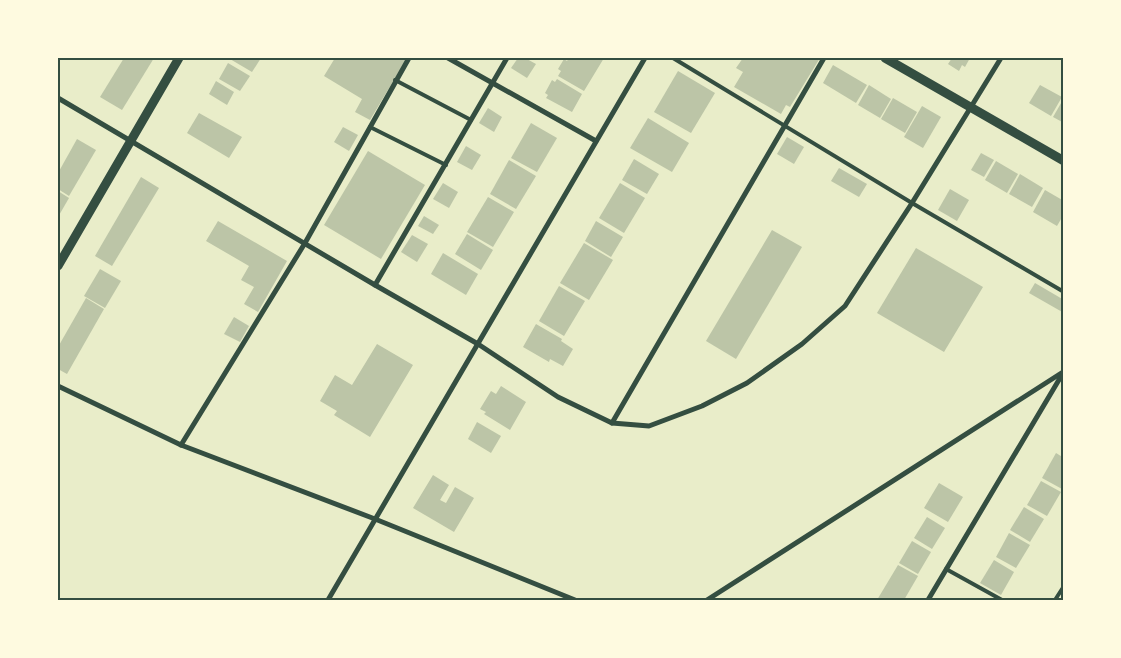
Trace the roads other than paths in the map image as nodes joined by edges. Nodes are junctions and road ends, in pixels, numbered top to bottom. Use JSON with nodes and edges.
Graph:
{"nodes":[{"id":1,"x":179,"y":58,"type":"edge"},
{"id":2,"x":409,"y":58,"type":"edge"},
{"id":3,"x":448,"y":58,"type":"edge"},
{"id":4,"x":507,"y":58,"type":"edge"},
{"id":5,"x":646,"y":58,"type":"edge"},
{"id":6,"x":673,"y":58,"type":"edge"},
{"id":7,"x":824,"y":58,"type":"edge"},
{"id":8,"x":885,"y":58,"type":"edge"},
{"id":9,"x":1001,"y":58,"type":"edge"},
{"id":10,"x":396,"y":80,"type":"junction"},
{"id":11,"x":492,"y":82,"type":"junction"},
{"id":12,"x":58,"y":98,"type":"edge"},
{"id":13,"x":970,"y":106,"type":"junction"},
{"id":14,"x":471,"y":120,"type":"junction"},
{"id":15,"x":785,"y":126,"type":"junction"},
{"id":16,"x":370,"y":127,"type":"junction"},
{"id":17,"x":596,"y":141,"type":"junction"},
{"id":18,"x":131,"y":142,"type":"junction"},
{"id":19,"x":1064,"y":161,"type":"edge"},
{"id":20,"x":446,"y":165,"type":"junction"},
{"id":21,"x":912,"y":203,"type":"junction"},
{"id":22,"x":305,"y":243,"type":"junction"},
{"id":23,"x":58,"y":266,"type":"edge"},
{"id":24,"x":375,"y":285,"type":"junction"},
{"id":25,"x":1064,"y":292,"type":"edge"},
{"id":26,"x":478,"y":344,"type":"junction"},
{"id":27,"x":1063,"y":372,"type":"edge"},
{"id":28,"x":58,"y":386,"type":"edge"},
{"id":29,"x":612,"y":423,"type":"junction"},
{"id":30,"x":181,"y":445,"type":"junction"},
{"id":31,"x":375,"y":519,"type":"junction"},
{"id":32,"x":946,"y":570,"type":"junction"},
{"id":33,"x":1064,"y":586,"type":"edge"},
{"id":34,"x":328,"y":600,"type":"edge"},
{"id":35,"x":575,"y":600,"type":"edge"},
{"id":36,"x":707,"y":600,"type":"edge"},
{"id":37,"x":928,"y":600,"type":"edge"},
{"id":38,"x":1002,"y":600,"type":"edge"},
{"id":39,"x":1055,"y":600,"type":"edge"}],
"edges":[{"from":1,"to":18,"type":"street"},
{"from":2,"to":10,"type":"street"},
{"from":3,"to":11,"type":"street"},
{"from":4,"to":11,"type":"street"},
{"from":5,"to":17,"type":"street"},
{"from":6,"to":15,"type":"lane"},
{"from":7,"to":15,"type":"street"},
{"from":8,"to":13,"type":"street"},
{"from":9,"to":13,"type":"street"},
{"from":10,"to":14,"type":"lane"},
{"from":10,"to":16,"type":"street"},
{"from":11,"to":14,"type":"street"},
{"from":11,"to":17,"type":"street"},
{"from":12,"to":18,"type":"street"},
{"from":13,"to":19,"type":"street"},
{"from":13,"to":21,"type":"street"},
{"from":14,"to":20,"type":"street"},
{"from":15,"to":21,"type":"lane"},
{"from":15,"to":29,"type":"street"},
{"from":16,"to":20,"type":"lane"},
{"from":16,"to":22,"type":"street"},
{"from":17,"to":26,"type":"street"},
{"from":18,"to":22,"type":"street"},
{"from":18,"to":23,"type":"street"},
{"from":20,"to":24,"type":"street"},
{"from":21,"to":25,"type":"lane"},
{"from":21,"to":29,"type":"street"},
{"from":22,"to":24,"type":"street"},
{"from":22,"to":30,"type":"street"},
{"from":24,"to":26,"type":"street"},
{"from":26,"to":29,"type":"street"},
{"from":26,"to":31,"type":"street"},
{"from":27,"to":32,"type":"street"},
{"from":27,"to":36,"type":"street"},
{"from":28,"to":30,"type":"street"},
{"from":30,"to":31,"type":"street"},
{"from":31,"to":34,"type":"street"},
{"from":31,"to":35,"type":"street"},
{"from":32,"to":37,"type":"street"},
{"from":32,"to":38,"type":"lane"},
{"from":33,"to":39,"type":"lane"}]}
